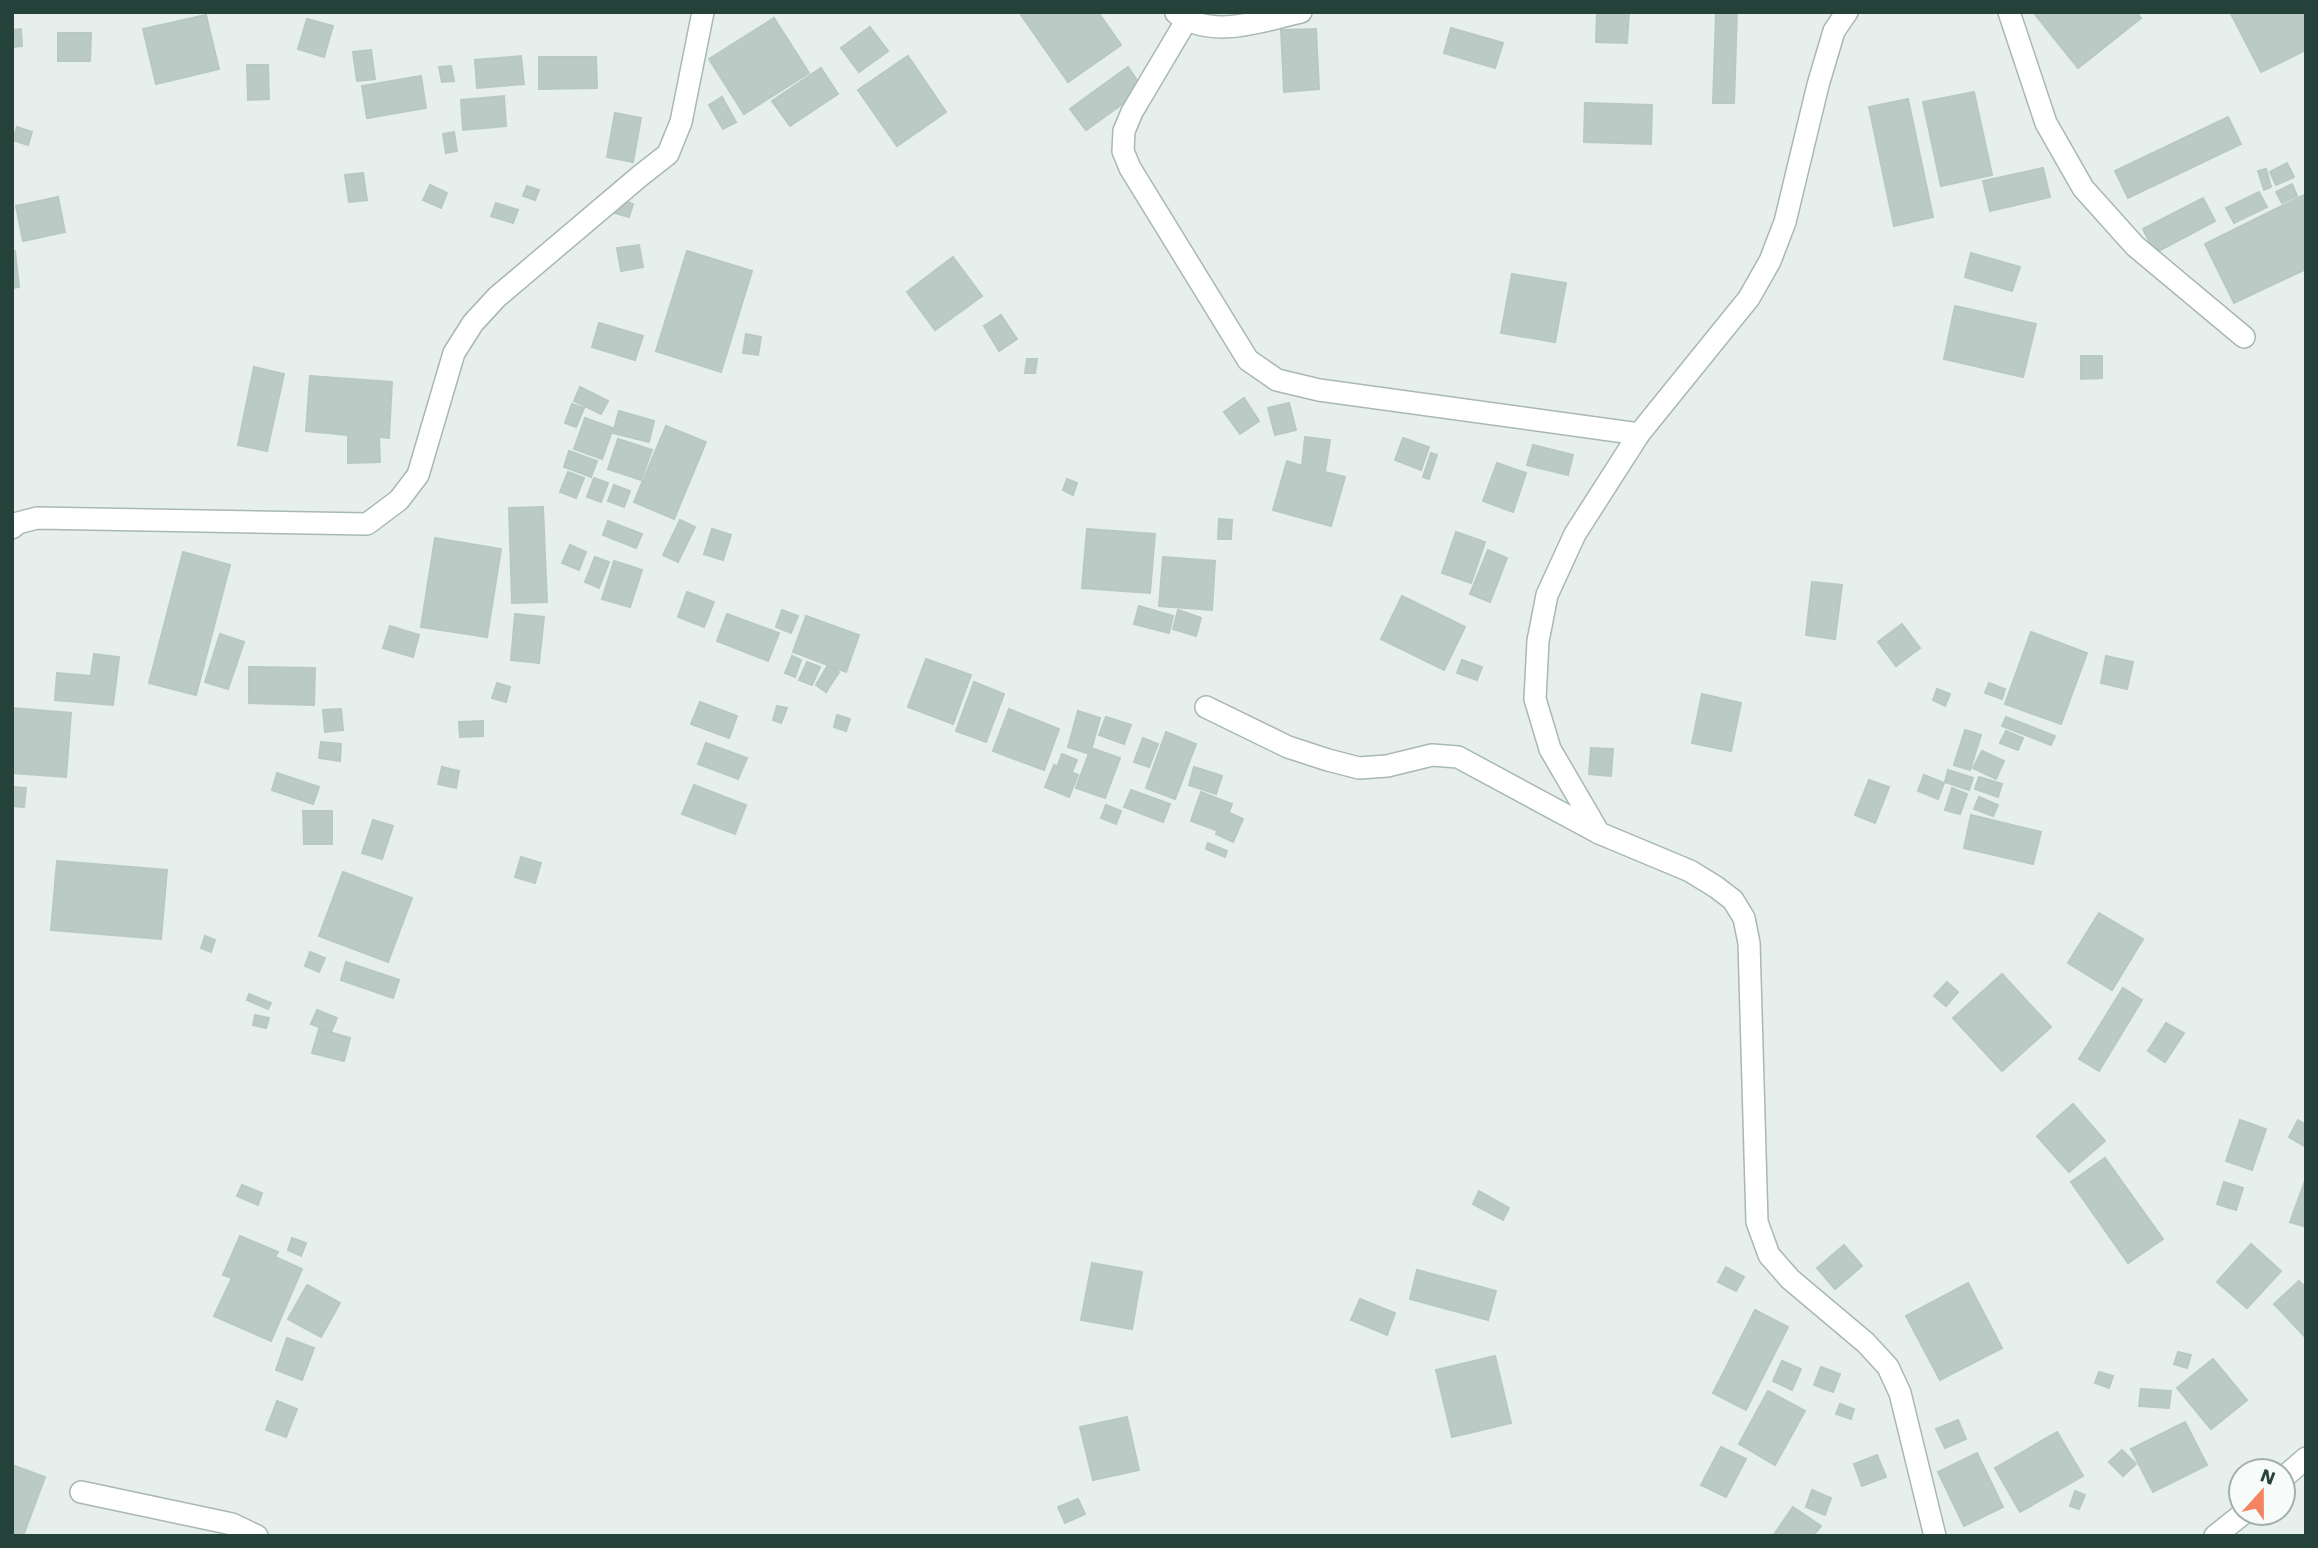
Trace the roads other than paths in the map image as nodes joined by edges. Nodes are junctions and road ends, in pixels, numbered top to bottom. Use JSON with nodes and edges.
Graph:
{"nodes":[{"id":1,"x":703,"y":12,"type":"edge"},
{"id":2,"x":1301,"y":12,"type":"edge"},
{"id":3,"x":1847,"y":12,"type":"edge"},
{"id":4,"x":2009,"y":12,"type":"edge"},
{"id":5,"x":1180,"y":17,"type":"edge"},
{"id":6,"x":2244,"y":337,"type":"dead end"},
{"id":7,"x":1639,"y":434,"type":"junction"},
{"id":8,"x":12,"y":528,"type":"edge"},
{"id":9,"x":1206,"y":707,"type":"dead end"},
{"id":10,"x":1600,"y":833,"type":"junction"},
{"id":11,"x":81,"y":1492,"type":"dead end"},
{"id":12,"x":257,"y":1536,"type":"edge"},
{"id":13,"x":1935,"y":1536,"type":"edge"}],
"edges":[{"from":1,"to":8,"type":"street"},
{"from":2,"to":5,"type":"street"},
{"from":3,"to":7,"type":"street"},
{"from":4,"to":6,"type":"street"},
{"from":5,"to":7,"type":"street"},
{"from":7,"to":10,"type":"street"},
{"from":9,"to":10,"type":"street"},
{"from":10,"to":13,"type":"street"},
{"from":11,"to":12,"type":"street"}]}
